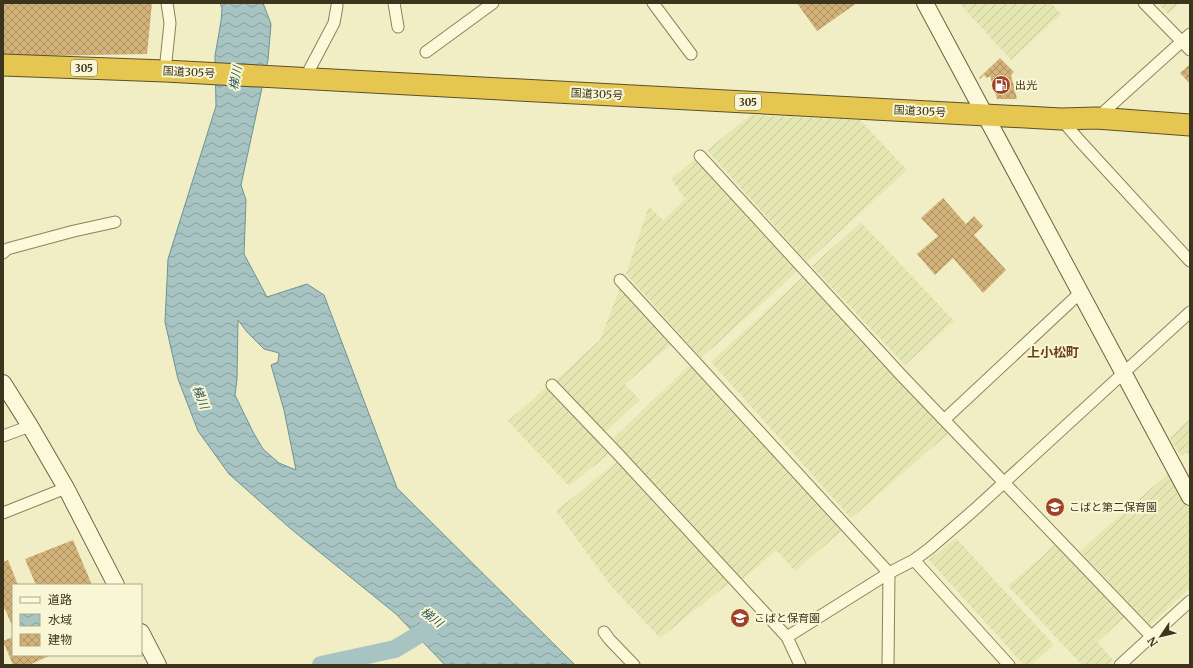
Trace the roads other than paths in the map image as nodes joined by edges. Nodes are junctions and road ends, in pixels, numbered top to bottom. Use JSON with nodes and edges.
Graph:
{"nodes":[{"id":1,"x":167,"y":3,"type":"edge"},
{"id":2,"x":394,"y":3,"type":"edge"},
{"id":3,"x":493,"y":3,"type":"edge"},
{"id":4,"x":652,"y":3,"type":"edge"},
{"id":5,"x":925,"y":3,"type":"edge"},
{"id":6,"x":1144,"y":3,"type":"edge"},
{"id":7,"x":337,"y":6,"type":"dead end"},
{"id":8,"x":398,"y":27,"type":"dead end"},
{"id":9,"x":1186,"y":38,"type":"edge"},
{"id":10,"x":1190,"y":50,"type":"edge"},
{"id":11,"x":426,"y":52,"type":"dead end"},
{"id":12,"x":691,"y":54,"type":"dead end"},
{"id":13,"x":3,"y":65,"type":"edge"},
{"id":14,"x":169,"y":71,"type":"junction"},
{"id":15,"x":301,"y":78,"type":"junction"},
{"id":16,"x":986,"y":115,"type":"junction"},
{"id":17,"x":1096,"y":118,"type":"junction"},
{"id":18,"x":1062,"y":119,"type":"junction"},
{"id":19,"x":1190,"y":125,"type":"edge"},
{"id":20,"x":700,"y":156,"type":"dead end"},
{"id":21,"x":115,"y":222,"type":"dead end"},
{"id":22,"x":3,"y":253,"type":"edge"},
{"id":23,"x":1190,"y":261,"type":"edge"},
{"id":24,"x":620,"y":280,"type":"dead end"},
{"id":25,"x":1081,"y":292,"type":"junction"},
{"id":26,"x":1190,"y":312,"type":"edge"},
{"id":27,"x":1124,"y":373,"type":"junction"},
{"id":28,"x":3,"y":383,"type":"edge"},
{"id":29,"x":552,"y":384,"type":"dead end"},
{"id":30,"x":944,"y":420,"type":"junction"},
{"id":31,"x":30,"y":426,"type":"junction"},
{"id":32,"x":3,"y":436,"type":"edge"},
{"id":33,"x":1003,"y":483,"type":"junction"},
{"id":34,"x":66,"y":488,"type":"junction"},
{"id":35,"x":1190,"y":497,"type":"edge"},
{"id":36,"x":3,"y":513,"type":"edge"},
{"id":37,"x":914,"y":560,"type":"junction"},
{"id":38,"x":890,"y":573,"type":"junction"},
{"id":39,"x":115,"y":584,"type":"edge"},
{"id":40,"x":1190,"y":601,"type":"edge"},
{"id":41,"x":604,"y":632,"type":"dead end"},
{"id":42,"x":142,"y":634,"type":"edge"},
{"id":43,"x":1151,"y":636,"type":"junction"},
{"id":44,"x":787,"y":637,"type":"junction"},
{"id":45,"x":158,"y":665,"type":"edge"},
{"id":46,"x":634,"y":665,"type":"edge"},
{"id":47,"x":800,"y":665,"type":"edge"},
{"id":48,"x":888,"y":665,"type":"edge"},
{"id":49,"x":1009,"y":665,"type":"edge"},
{"id":50,"x":1120,"y":665,"type":"edge"}],
"edges":[{"from":1,"to":14,"type":"street"},
{"from":2,"to":8,"type":"street"},
{"from":3,"to":11,"type":"street"},
{"from":4,"to":12,"type":"street"},
{"from":5,"to":16,"type":"street"},
{"from":6,"to":9,"type":"street"},
{"from":7,"to":15,"type":"street"},
{"from":9,"to":10,"type":"street"},
{"from":9,"to":17,"type":"street"},
{"from":13,"to":14,"type":"highway","name":"国道305号","number":"305"},
{"from":14,"to":15,"type":"highway","name":"国道305号","number":"305"},
{"from":15,"to":16,"type":"highway","name":"国道305号","number":"305"},
{"from":16,"to":18,"type":"highway","name":"国道305号","number":"305"},
{"from":16,"to":25,"type":"street"},
{"from":17,"to":18,"type":"highway","name":"国道305号","number":"305"},
{"from":17,"to":19,"type":"highway","name":"国道305号","number":"305"},
{"from":18,"to":23,"type":"street"},
{"from":20,"to":30,"type":"street"},
{"from":21,"to":22,"type":"street"},
{"from":24,"to":38,"type":"street"},
{"from":25,"to":27,"type":"street"},
{"from":25,"to":30,"type":"street"},
{"from":26,"to":27,"type":"street"},
{"from":27,"to":33,"type":"street"},
{"from":27,"to":35,"type":"street"},
{"from":28,"to":31,"type":"street"},
{"from":29,"to":44,"type":"street"},
{"from":30,"to":33,"type":"street"},
{"from":31,"to":32,"type":"street"},
{"from":31,"to":34,"type":"street"},
{"from":33,"to":37,"type":"street"},
{"from":33,"to":43,"type":"street"},
{"from":34,"to":36,"type":"street"},
{"from":34,"to":39,"type":"street"},
{"from":37,"to":38,"type":"street"},
{"from":37,"to":49,"type":"street"},
{"from":38,"to":44,"type":"street"},
{"from":38,"to":48,"type":"street"},
{"from":40,"to":43,"type":"street"},
{"from":41,"to":46,"type":"street"},
{"from":42,"to":45,"type":"street"},
{"from":43,"to":50,"type":"street"},
{"from":44,"to":47,"type":"street"}]}
